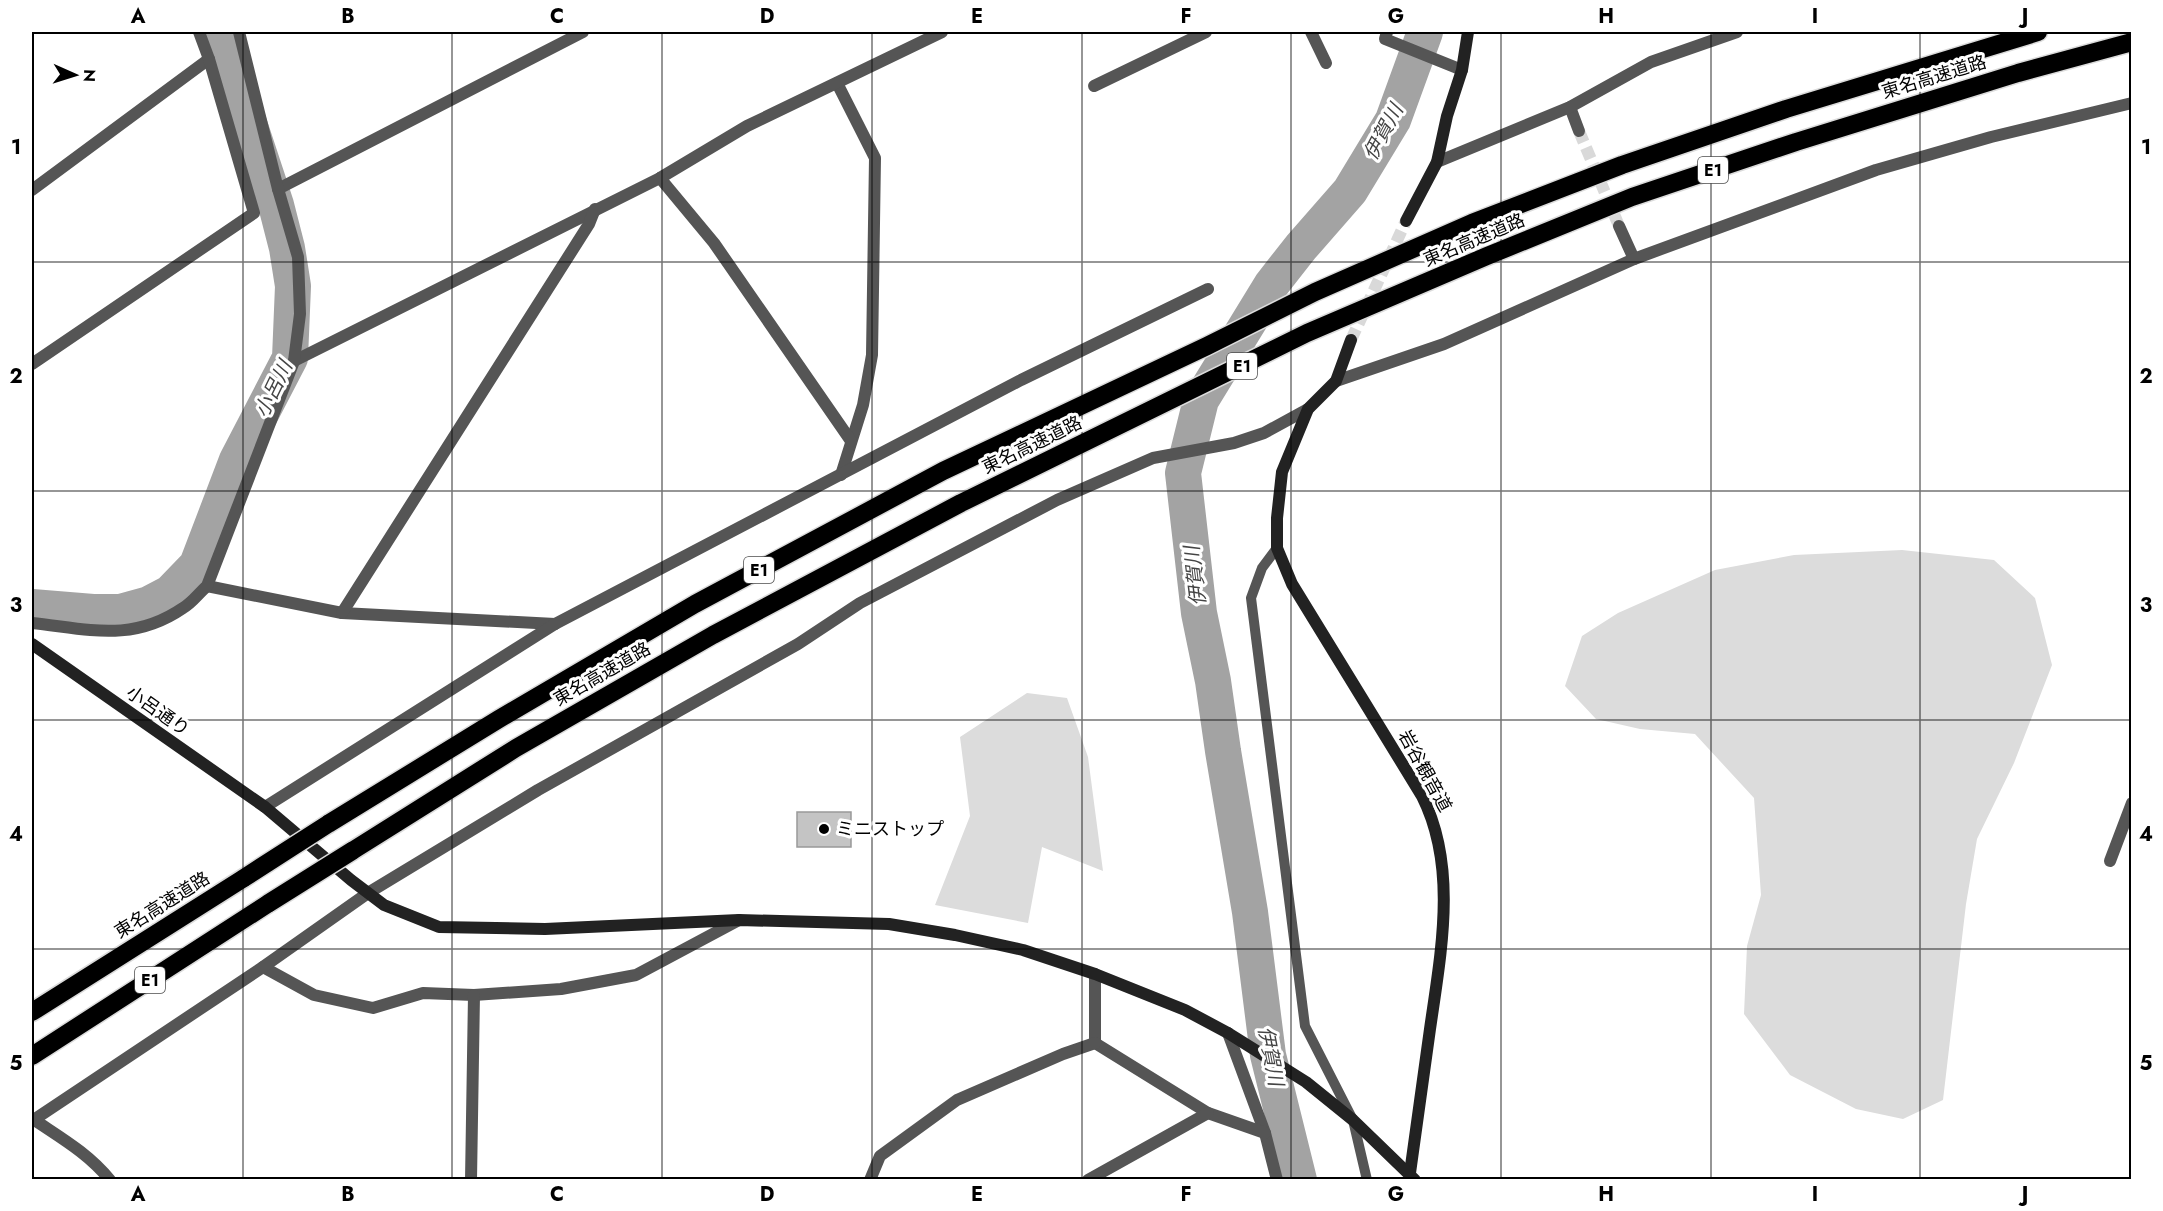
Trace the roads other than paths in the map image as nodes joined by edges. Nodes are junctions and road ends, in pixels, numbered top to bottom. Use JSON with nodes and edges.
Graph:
{"nodes":[{"id":1,"x":199,"y":32,"type":"edge"},
{"id":2,"x":583,"y":32,"type":"edge"},
{"id":3,"x":942,"y":32,"type":"edge"},
{"id":4,"x":1206,"y":32,"type":"edge"},
{"id":5,"x":1311,"y":32,"type":"edge"},
{"id":6,"x":1468,"y":32,"type":"edge"},
{"id":7,"x":1737,"y":32,"type":"edge"},
{"id":8,"x":2038,"y":32,"type":"edge"},
{"id":9,"x":242,"y":33,"type":"edge"},
{"id":10,"x":1386,"y":35,"type":"edge"},
{"id":11,"x":2132,"y":42,"type":"edge"},
{"id":12,"x":209,"y":59,"type":"junction"},
{"id":13,"x":1326,"y":63,"type":"dead end"},
{"id":14,"x":1462,"y":70,"type":"junction"},
{"id":15,"x":837,"y":83,"type":"junction"},
{"id":16,"x":1094,"y":86,"type":"dead end"},
{"id":17,"x":2132,"y":103,"type":"edge"},
{"id":18,"x":1570,"y":107,"type":"junction"},
{"id":19,"x":1579,"y":131,"type":"tunnel mouth"},
{"id":20,"x":1437,"y":162,"type":"junction"},
{"id":21,"x":660,"y":178,"type":"junction"},
{"id":22,"x":278,"y":189,"type":"junction"},
{"id":23,"x":32,"y":190,"type":"edge"},
{"id":24,"x":595,"y":209,"type":"junction"},
{"id":25,"x":1407,"y":221,"type":"tunnel mouth"},
{"id":26,"x":1619,"y":226,"type":"tunnel mouth"},
{"id":27,"x":1634,"y":259,"type":"junction"},
{"id":28,"x":1208,"y":289,"type":"dead end"},
{"id":29,"x":1351,"y":340,"type":"tunnel mouth"},
{"id":30,"x":294,"y":361,"type":"junction"},
{"id":31,"x":32,"y":364,"type":"edge"},
{"id":32,"x":1336,"y":381,"type":"junction"},
{"id":33,"x":1308,"y":408,"type":"junction"},
{"id":34,"x":851,"y":441,"type":"junction"},
{"id":35,"x":841,"y":475,"type":"junction"},
{"id":36,"x":1277,"y":548,"type":"junction"},
{"id":37,"x":207,"y":586,"type":"junction"},
{"id":38,"x":342,"y":613,"type":"junction"},
{"id":39,"x":32,"y":623,"type":"edge"},
{"id":40,"x":555,"y":624,"type":"junction"},
{"id":41,"x":32,"y":644,"type":"edge"},
{"id":42,"x":2132,"y":803,"type":"edge"},
{"id":43,"x":265,"y":807,"type":"junction"},
{"id":44,"x":2110,"y":861,"type":"dead end"},
{"id":45,"x":368,"y":893,"type":"junction"},
{"id":46,"x":739,"y":920,"type":"junction"},
{"id":47,"x":262,"y":967,"type":"junction"},
{"id":48,"x":1095,"y":975,"type":"junction"},
{"id":49,"x":474,"y":995,"type":"junction"},
{"id":50,"x":32,"y":1012,"type":"edge"},
{"id":51,"x":1228,"y":1033,"type":"junction"},
{"id":52,"x":1095,"y":1043,"type":"junction"},
{"id":53,"x":32,"y":1056,"type":"edge"},
{"id":54,"x":1208,"y":1113,"type":"junction"},
{"id":55,"x":32,"y":1120,"type":"edge"},
{"id":56,"x":1353,"y":1120,"type":"junction"},
{"id":57,"x":1265,"y":1133,"type":"junction"},
{"id":58,"x":1413,"y":1176,"type":"edge"},
{"id":59,"x":110,"y":1179,"type":"edge"},
{"id":60,"x":471,"y":1179,"type":"edge"},
{"id":61,"x":870,"y":1179,"type":"edge"},
{"id":62,"x":1088,"y":1179,"type":"edge"},
{"id":63,"x":1277,"y":1179,"type":"edge"},
{"id":64,"x":1367,"y":1179,"type":"edge"}],
"edges":[{"from":1,"to":12,"type":"street"},
{"from":2,"to":22,"type":"street"},
{"from":3,"to":15,"type":"street"},
{"from":4,"to":16,"type":"street"},
{"from":5,"to":13,"type":"street"},
{"from":6,"to":14,"type":"street"},
{"from":7,"to":18,"type":"street"},
{"from":8,"to":50,"type":"highway","name":"東名高速道路","number":"E1","bridge":true},
{"from":9,"to":22,"type":"street"},
{"from":10,"to":14,"type":"street"},
{"from":11,"to":53,"type":"highway","name":"東名高速道路","number":"E1","bridge":true},
{"from":12,"to":23,"type":"street"},
{"from":12,"to":31,"type":"street"},
{"from":14,"to":20,"type":"street"},
{"from":15,"to":21,"type":"street"},
{"from":15,"to":34,"type":"street"},
{"from":17,"to":27,"type":"street"},
{"from":18,"to":19,"type":"street"},
{"from":18,"to":20,"type":"street"},
{"from":20,"to":25,"type":"street"},
{"from":21,"to":24,"type":"street"},
{"from":21,"to":34,"type":"street"},
{"from":22,"to":30,"type":"street"},
{"from":24,"to":30,"type":"street"},
{"from":24,"to":38,"type":"street"},
{"from":26,"to":27,"type":"street"},
{"from":27,"to":32,"type":"street"},
{"from":28,"to":35,"type":"street"},
{"from":29,"to":32,"type":"street"},
{"from":30,"to":37,"type":"street"},
{"from":32,"to":33,"type":"street"},
{"from":33,"to":36,"type":"street","name":"岩谷観音道"},
{"from":33,"to":45,"type":"street"},
{"from":34,"to":35,"type":"street"},
{"from":35,"to":40,"type":"street"},
{"from":36,"to":56,"type":"lane"},
{"from":36,"to":58,"type":"street","name":"岩谷観音道"},
{"from":37,"to":38,"type":"street"},
{"from":37,"to":39,"type":"street"},
{"from":38,"to":40,"type":"street"},
{"from":40,"to":43,"type":"street"},
{"from":41,"to":43,"type":"street","name":"小呂通り"},
{"from":42,"to":44,"type":"street"},
{"from":43,"to":45,"type":"street","name":"小呂通り"},
{"from":45,"to":46,"type":"street","name":"小呂通り"},
{"from":45,"to":47,"type":"street"},
{"from":46,"to":48,"type":"street","name":"小呂通り"},
{"from":46,"to":49,"type":"street"},
{"from":47,"to":49,"type":"street"},
{"from":47,"to":55,"type":"street"},
{"from":48,"to":51,"type":"street","name":"小呂通り"},
{"from":48,"to":52,"type":"street"},
{"from":49,"to":60,"type":"street"},
{"from":51,"to":56,"type":"street","name":"小呂通り"},
{"from":51,"to":57,"type":"street"},
{"from":52,"to":54,"type":"street"},
{"from":52,"to":61,"type":"street"},
{"from":54,"to":57,"type":"street"},
{"from":54,"to":62,"type":"street"},
{"from":55,"to":59,"type":"street"},
{"from":56,"to":58,"type":"street","name":"小呂通り"},
{"from":56,"to":64,"type":"lane"},
{"from":57,"to":63,"type":"street"}]}
